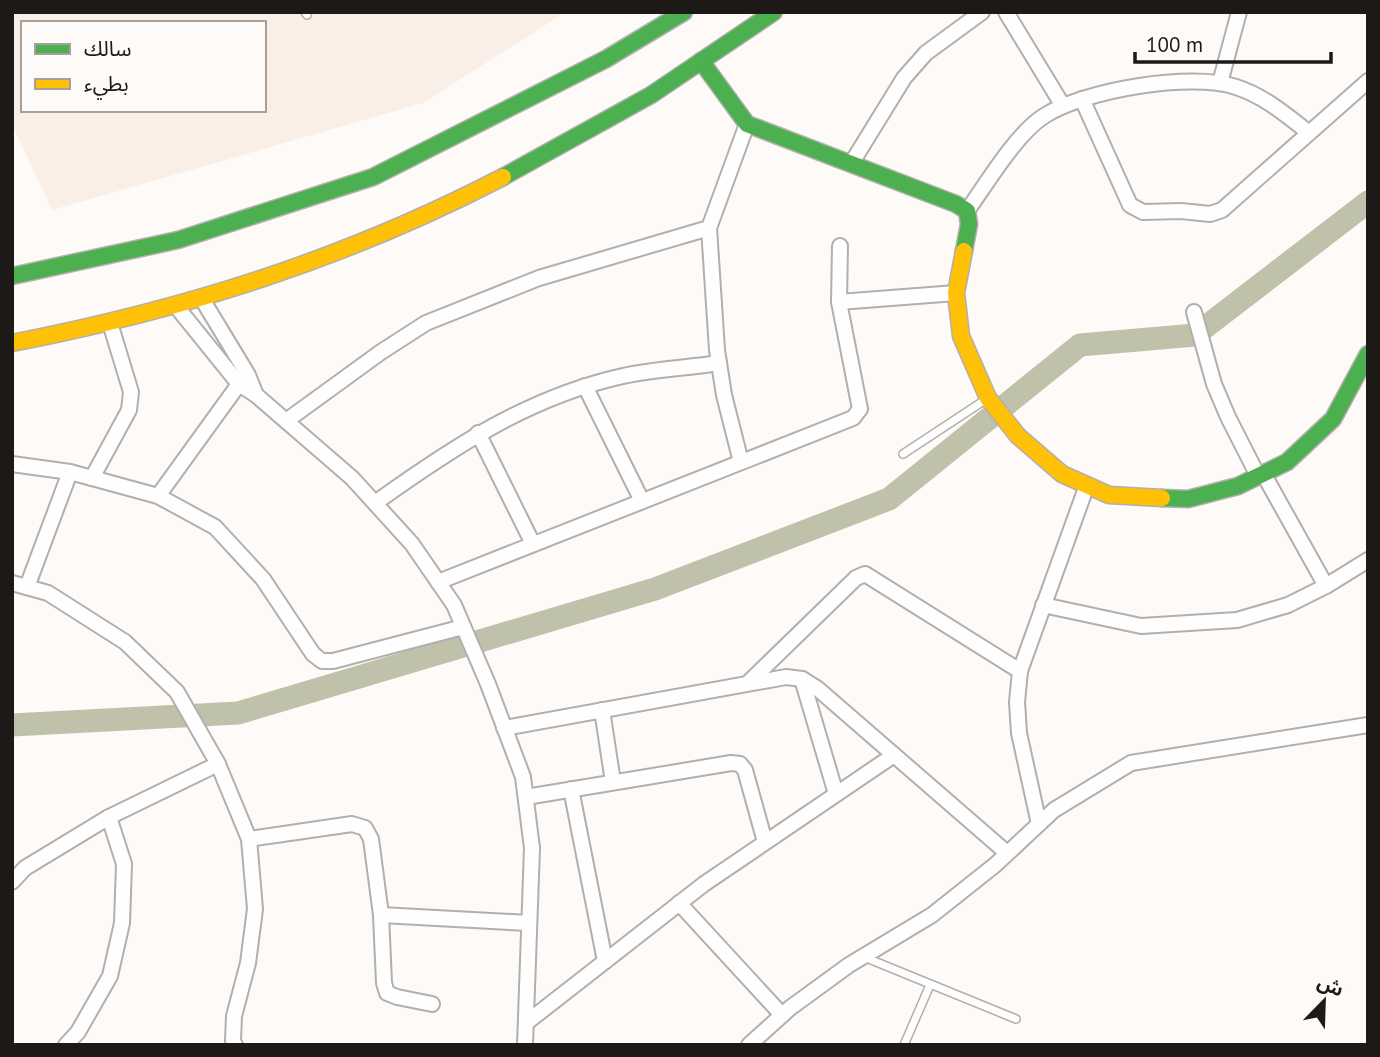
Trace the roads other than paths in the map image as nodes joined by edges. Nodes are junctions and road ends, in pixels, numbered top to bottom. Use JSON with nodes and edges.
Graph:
{"nodes":[{"id":1,"x":684,"y":12,"type":"edge"},
{"id":2,"x":774,"y":12,"type":"edge"},
{"id":3,"x":982,"y":12,"type":"edge"},
{"id":4,"x":1006,"y":12,"type":"edge"},
{"id":5,"x":1239,"y":12,"type":"edge"},
{"id":6,"x":701,"y":61,"type":"junction"},
{"id":7,"x":1368,"y":81,"type":"edge"},
{"id":8,"x":1220,"y":83,"type":"junction"},
{"id":9,"x":1082,"y":99,"type":"junction"},
{"id":10,"x":1063,"y":106,"type":"junction"},
{"id":11,"x":747,"y":124,"type":"junction"},
{"id":12,"x":1308,"y":132,"type":"junction"},
{"id":13,"x":851,"y":164,"type":"junction"},
{"id":14,"x":967,"y":211,"type":"junction"},
{"id":15,"x":709,"y":228,"type":"junction"},
{"id":16,"x":841,"y":246,"type":"dead end"},
{"id":17,"x":12,"y":276,"type":"edge"},
{"id":18,"x":956,"y":293,"type":"junction"},
{"id":19,"x":202,"y":299,"type":"junction"},
{"id":20,"x":839,"y":302,"type":"junction"},
{"id":21,"x":176,"y":306,"type":"junction"},
{"id":22,"x":1194,"y":312,"type":"dead end"},
{"id":23,"x":110,"y":323,"type":"junction"},
{"id":24,"x":12,"y":343,"type":"edge"},
{"id":25,"x":1367,"y":360,"type":"edge"},
{"id":26,"x":719,"y":363,"type":"junction"},
{"id":27,"x":239,"y":384,"type":"junction"},
{"id":28,"x":585,"y":386,"type":"junction"},
{"id":29,"x":256,"y":395,"type":"junction"},
{"id":30,"x":996,"y":408,"type":"junction"},
{"id":31,"x":286,"y":421,"type":"junction"},
{"id":32,"x":478,"y":433,"type":"junction"},
{"id":33,"x":904,"y":454,"type":"dead end"},
{"id":34,"x":741,"y":462,"type":"junction"},
{"id":35,"x":12,"y":464,"type":"edge"},
{"id":36,"x":71,"y":472,"type":"junction"},
{"id":37,"x":1260,"y":475,"type":"junction"},
{"id":38,"x":92,"y":478,"type":"junction"},
{"id":39,"x":1087,"y":485,"type":"junction"},
{"id":40,"x":158,"y":496,"type":"junction"},
{"id":41,"x":642,"y":501,"type":"junction"},
{"id":42,"x":375,"y":503,"type":"junction"},
{"id":43,"x":533,"y":544,"type":"junction"},
{"id":44,"x":1368,"y":560,"type":"edge"},
{"id":45,"x":438,"y":582,"type":"junction"},
{"id":46,"x":19,"y":585,"type":"edge"},
{"id":47,"x":1326,"y":586,"type":"junction"},
{"id":48,"x":1043,"y":606,"type":"junction"},
{"id":49,"x":463,"y":627,"type":"junction"},
{"id":50,"x":1020,"y":671,"type":"junction"},
{"id":51,"x":802,"y":679,"type":"junction"},
{"id":52,"x":747,"y":684,"type":"junction"},
{"id":53,"x":602,"y":710,"type":"junction"},
{"id":54,"x":1368,"y":725,"type":"edge"},
{"id":55,"x":504,"y":728,"type":"junction"},
{"id":56,"x":894,"y":755,"type":"junction"},
{"id":57,"x":218,"y":764,"type":"junction"},
{"id":58,"x":613,"y":782,"type":"junction"},
{"id":59,"x":571,"y":789,"type":"junction"},
{"id":60,"x":836,"y":794,"type":"junction"},
{"id":61,"x":526,"y":797,"type":"junction"},
{"id":62,"x":109,"y":817,"type":"junction"},
{"id":63,"x":1039,"y":824,"type":"junction"},
{"id":64,"x":249,"y":839,"type":"junction"},
{"id":65,"x":765,"y":842,"type":"junction"},
{"id":66,"x":1007,"y":853,"type":"junction"},
{"id":67,"x":12,"y":882,"type":"edge"},
{"id":68,"x":679,"y":903,"type":"junction"},
{"id":69,"x":381,"y":915,"type":"junction"},
{"id":70,"x":529,"y":923,"type":"junction"},
{"id":71,"x":863,"y":957,"type":"junction"},
{"id":72,"x":605,"y":961,"type":"junction"},
{"id":73,"x":930,"y":985,"type":"junction"},
{"id":74,"x":432,"y":1004,"type":"dead end"},
{"id":75,"x":782,"y":1015,"type":"junction"},
{"id":76,"x":1016,"y":1018,"type":"dead end"},
{"id":77,"x":526,"y":1023,"type":"junction"},
{"id":78,"x":65,"y":1045,"type":"edge"},
{"id":79,"x":235,"y":1045,"type":"edge"},
{"id":80,"x":525,"y":1045,"type":"edge"},
{"id":81,"x":749,"y":1045,"type":"edge"},
{"id":82,"x":904,"y":1045,"type":"edge"}],
"edges":[{"from":1,"to":17,"type":"street"},
{"from":2,"to":6,"type":"street"},
{"from":3,"to":13,"type":"street"},
{"from":4,"to":10,"type":"street"},
{"from":5,"to":8,"type":"street"},
{"from":6,"to":11,"type":"street"},
{"from":6,"to":19,"type":"street"},
{"from":7,"to":12,"type":"street"},
{"from":8,"to":9,"type":"street"},
{"from":8,"to":12,"type":"street"},
{"from":9,"to":10,"type":"street"},
{"from":9,"to":12,"type":"street"},
{"from":10,"to":14,"type":"street"},
{"from":11,"to":13,"type":"street"},
{"from":11,"to":15,"type":"street"},
{"from":13,"to":14,"type":"street"},
{"from":14,"to":18,"type":"street"},
{"from":15,"to":26,"type":"street"},
{"from":15,"to":31,"type":"street"},
{"from":16,"to":20,"type":"street"},
{"from":18,"to":20,"type":"street"},
{"from":18,"to":30,"type":"street"},
{"from":19,"to":21,"type":"street"},
{"from":19,"to":29,"type":"street"},
{"from":20,"to":34,"type":"street"},
{"from":21,"to":23,"type":"street"},
{"from":21,"to":27,"type":"street"},
{"from":22,"to":37,"type":"street"},
{"from":23,"to":24,"type":"street"},
{"from":23,"to":38,"type":"street"},
{"from":25,"to":37,"type":"street"},
{"from":26,"to":28,"type":"street"},
{"from":26,"to":34,"type":"street"},
{"from":27,"to":29,"type":"street"},
{"from":27,"to":40,"type":"street"},
{"from":28,"to":32,"type":"street"},
{"from":28,"to":41,"type":"street"},
{"from":29,"to":31,"type":"street"},
{"from":30,"to":33,"type":"lane"},
{"from":30,"to":39,"type":"street"},
{"from":31,"to":42,"type":"street"},
{"from":32,"to":42,"type":"street"},
{"from":32,"to":43,"type":"street"},
{"from":34,"to":41,"type":"street"},
{"from":35,"to":36,"type":"street"},
{"from":36,"to":38,"type":"street"},
{"from":36,"to":46,"type":"street"},
{"from":37,"to":39,"type":"street"},
{"from":37,"to":47,"type":"street"},
{"from":38,"to":40,"type":"street"},
{"from":39,"to":48,"type":"street"},
{"from":40,"to":49,"type":"street"},
{"from":41,"to":43,"type":"street"},
{"from":42,"to":45,"type":"street"},
{"from":43,"to":45,"type":"street"},
{"from":44,"to":47,"type":"street"},
{"from":45,"to":49,"type":"street"},
{"from":46,"to":57,"type":"street"},
{"from":47,"to":48,"type":"street"},
{"from":48,"to":50,"type":"street"},
{"from":49,"to":55,"type":"street"},
{"from":50,"to":52,"type":"street"},
{"from":50,"to":63,"type":"street"},
{"from":51,"to":52,"type":"street"},
{"from":51,"to":56,"type":"street"},
{"from":51,"to":60,"type":"street"},
{"from":52,"to":53,"type":"street"},
{"from":53,"to":55,"type":"street"},
{"from":53,"to":58,"type":"street"},
{"from":54,"to":63,"type":"street"},
{"from":55,"to":61,"type":"street"},
{"from":56,"to":60,"type":"street"},
{"from":56,"to":66,"type":"street"},
{"from":57,"to":62,"type":"street"},
{"from":57,"to":64,"type":"street"},
{"from":58,"to":59,"type":"street"},
{"from":58,"to":65,"type":"street"},
{"from":59,"to":61,"type":"street"},
{"from":59,"to":72,"type":"street"},
{"from":60,"to":65,"type":"street"},
{"from":61,"to":70,"type":"street"},
{"from":62,"to":67,"type":"street"},
{"from":62,"to":78,"type":"street"},
{"from":63,"to":66,"type":"street"},
{"from":64,"to":69,"type":"street"},
{"from":64,"to":79,"type":"street"},
{"from":65,"to":68,"type":"street"},
{"from":66,"to":71,"type":"street"},
{"from":68,"to":72,"type":"street"},
{"from":68,"to":75,"type":"street"},
{"from":69,"to":70,"type":"street"},
{"from":69,"to":74,"type":"street"},
{"from":70,"to":77,"type":"street"},
{"from":71,"to":73,"type":"lane"},
{"from":71,"to":75,"type":"street"},
{"from":72,"to":77,"type":"street"},
{"from":73,"to":76,"type":"lane"},
{"from":73,"to":82,"type":"lane"},
{"from":75,"to":81,"type":"street"},
{"from":77,"to":80,"type":"street"}]}
